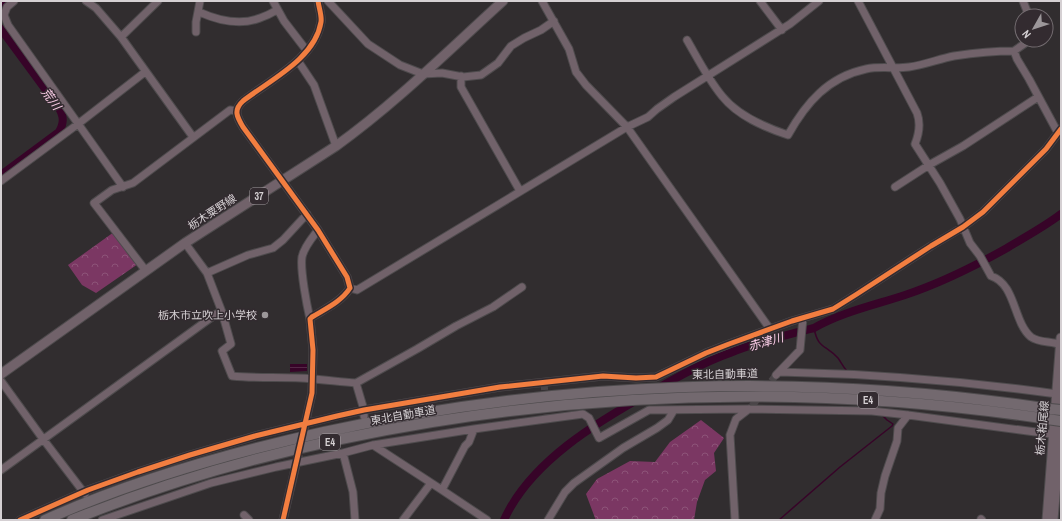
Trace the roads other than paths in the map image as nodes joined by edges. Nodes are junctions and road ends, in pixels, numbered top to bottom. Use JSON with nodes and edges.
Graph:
{"nodes":[{"id":1,"x":14,"y":1,"type":"edge"},
{"id":2,"x":86,"y":1,"type":"edge"},
{"id":3,"x":158,"y":1,"type":"edge"},
{"id":4,"x":200,"y":1,"type":"edge"},
{"id":5,"x":273,"y":1,"type":"edge"},
{"id":6,"x":318,"y":1,"type":"edge"},
{"id":7,"x":328,"y":1,"type":"edge"},
{"id":8,"x":503,"y":1,"type":"edge"},
{"id":9,"x":542,"y":1,"type":"edge"},
{"id":10,"x":760,"y":1,"type":"edge"},
{"id":11,"x":820,"y":1,"type":"edge"},
{"id":12,"x":858,"y":1,"type":"edge"},
{"id":13,"x":277,"y":10,"type":"junction"},
{"id":14,"x":199,"y":12,"type":"junction"},
{"id":15,"x":554,"y":21,"type":"junction"},
{"id":16,"x":782,"y":30,"type":"junction"},
{"id":17,"x":196,"y":32,"type":"dead end"},
{"id":18,"x":121,"y":37,"type":"junction"},
{"id":19,"x":687,"y":40,"type":"dead end"},
{"id":20,"x":1018,"y":48,"type":"edge"},
{"id":21,"x":307,"y":51,"type":"junction"},
{"id":22,"x":1014,"y":51,"type":"junction"},
{"id":23,"x":298,"y":61,"type":"junction"},
{"id":24,"x":892,"y":68,"type":"junction"},
{"id":25,"x":145,"y":72,"type":"junction"},
{"id":26,"x":423,"y":74,"type":"junction"},
{"id":27,"x":461,"y":76,"type":"junction"},
{"id":28,"x":708,"y":76,"type":"junction"},
{"id":29,"x":1038,"y":97,"type":"junction"},
{"id":30,"x":237,"y":111,"type":"junction"},
{"id":31,"x":78,"y":124,"type":"junction"},
{"id":32,"x":627,"y":126,"type":"junction"},
{"id":33,"x":1060,"y":131,"type":"edge"},
{"id":34,"x":193,"y":137,"type":"junction"},
{"id":35,"x":336,"y":146,"type":"junction"},
{"id":36,"x":929,"y":165,"type":"junction"},
{"id":37,"x":283,"y":180,"type":"junction"},
{"id":38,"x":1,"y":181,"type":"edge"},
{"id":39,"x":124,"y":187,"type":"junction"},
{"id":40,"x":895,"y":187,"type":"dead end"},
{"id":41,"x":520,"y":191,"type":"junction"},
{"id":42,"x":307,"y":214,"type":"junction"},
{"id":43,"x":963,"y":227,"type":"junction"},
{"id":44,"x":318,"y":230,"type":"junction"},
{"id":45,"x":185,"y":243,"type":"junction"},
{"id":46,"x":146,"y":270,"type":"junction"},
{"id":47,"x":207,"y":273,"type":"junction"},
{"id":48,"x":522,"y":287,"type":"dead end"},
{"id":49,"x":350,"y":288,"type":"junction"},
{"id":50,"x":222,"y":312,"type":"junction"},
{"id":51,"x":803,"y":318,"type":"junction"},
{"id":52,"x":310,"y":319,"type":"junction"},
{"id":53,"x":770,"y":329,"type":"junction"},
{"id":54,"x":1061,"y":338,"type":"edge"},
{"id":55,"x":1061,"y":344,"type":"edge"},
{"id":56,"x":1,"y":374,"type":"edge"},
{"id":57,"x":313,"y":379,"type":"junction"},
{"id":58,"x":1,"y":380,"type":"edge"},
{"id":59,"x":356,"y":383,"type":"junction"},
{"id":60,"x":1057,"y":394,"type":"junction"},
{"id":61,"x":1061,"y":405,"type":"edge"},
{"id":62,"x":1050,"y":406,"type":"junction"},
{"id":63,"x":750,"y":408,"type":"junction"},
{"id":64,"x":674,"y":410,"type":"junction"},
{"id":65,"x":1061,"y":410,"type":"edge"},
{"id":66,"x":364,"y":413,"type":"junction"},
{"id":67,"x":908,"y":415,"type":"junction"},
{"id":68,"x":1061,"y":421,"type":"edge"},
{"id":69,"x":305,"y":427,"type":"junction"},
{"id":70,"x":474,"y":429,"type":"junction"},
{"id":71,"x":1058,"y":435,"type":"edge"},
{"id":72,"x":43,"y":439,"type":"junction"},
{"id":73,"x":373,"y":445,"type":"junction"},
{"id":74,"x":343,"y":453,"type":"junction"},
{"id":75,"x":298,"y":456,"type":"dead end"},
{"id":76,"x":296,"y":464,"type":"junction"},
{"id":77,"x":1,"y":470,"type":"edge"},
{"id":78,"x":431,"y":483,"type":"junction"},
{"id":79,"x":442,"y":490,"type":"junction"},
{"id":80,"x":85,"y":494,"type":"junction"},
{"id":81,"x":110,"y":517,"type":"edge"},
{"id":82,"x":20,"y":520,"type":"edge"},
{"id":83,"x":45,"y":520,"type":"edge"},
{"id":84,"x":72,"y":520,"type":"edge"},
{"id":85,"x":102,"y":520,"type":"edge"},
{"id":86,"x":283,"y":520,"type":"edge"},
{"id":87,"x":355,"y":520,"type":"edge"},
{"id":88,"x":403,"y":520,"type":"edge"},
{"id":89,"x":486,"y":520,"type":"edge"},
{"id":90,"x":548,"y":520,"type":"edge"},
{"id":91,"x":735,"y":520,"type":"edge"},
{"id":92,"x":876,"y":520,"type":"edge"},
{"id":93,"x":1047,"y":520,"type":"edge"},
{"id":94,"x":1054,"y":520,"type":"edge"}],
"edges":[{"from":1,"to":31,"type":"street"},
{"from":2,"to":18,"type":"street"},
{"from":3,"to":18,"type":"street"},
{"from":4,"to":14,"type":"street"},
{"from":5,"to":13,"type":"street"},
{"from":6,"to":21,"type":"street"},
{"from":7,"to":26,"type":"street"},
{"from":8,"to":26,"type":"main road","name":"栃木粟野線","number":"37"},
{"from":9,"to":15,"type":"street"},
{"from":10,"to":16,"type":"street"},
{"from":11,"to":16,"type":"street"},
{"from":12,"to":24,"type":"street"},
{"from":13,"to":14,"type":"street"},
{"from":13,"to":21,"type":"street"},
{"from":14,"to":17,"type":"street"},
{"from":15,"to":27,"type":"street"},
{"from":15,"to":32,"type":"street"},
{"from":16,"to":28,"type":"street"},
{"from":18,"to":25,"type":"street"},
{"from":19,"to":28,"type":"street"},
{"from":20,"to":22,"type":"street"},
{"from":21,"to":23,"type":"street"},
{"from":22,"to":24,"type":"street"},
{"from":22,"to":29,"type":"street"},
{"from":23,"to":30,"type":"street"},
{"from":23,"to":35,"type":"street"},
{"from":24,"to":28,"type":"street"},
{"from":24,"to":36,"type":"street"},
{"from":25,"to":31,"type":"street"},
{"from":25,"to":34,"type":"street"},
{"from":26,"to":27,"type":"street"},
{"from":26,"to":35,"type":"main road","name":"栃木粟野線","number":"37"},
{"from":27,"to":41,"type":"street"},
{"from":28,"to":32,"type":"street"},
{"from":29,"to":33,"type":"street"},
{"from":29,"to":36,"type":"street"},
{"from":30,"to":34,"type":"street"},
{"from":30,"to":37,"type":"street"},
{"from":31,"to":38,"type":"street"},
{"from":31,"to":39,"type":"street"},
{"from":32,"to":41,"type":"street"},
{"from":32,"to":53,"type":"street"},
{"from":33,"to":43,"type":"street"},
{"from":34,"to":39,"type":"street"},
{"from":35,"to":37,"type":"main road","name":"栃木粟野線","number":"37"},
{"from":36,"to":40,"type":"street"},
{"from":36,"to":43,"type":"street"},
{"from":37,"to":42,"type":"street"},
{"from":37,"to":45,"type":"main road","name":"栃木粟野線","number":"37"},
{"from":39,"to":46,"type":"street"},
{"from":41,"to":49,"type":"street"},
{"from":42,"to":44,"type":"street"},
{"from":42,"to":47,"type":"street"},
{"from":43,"to":51,"type":"street"},
{"from":43,"to":55,"type":"street"},
{"from":44,"to":49,"type":"street"},
{"from":44,"to":52,"type":"street"},
{"from":45,"to":46,"type":"main road","name":"栃木粟野線","number":"37"},
{"from":45,"to":47,"type":"street"},
{"from":46,"to":56,"type":"main road","name":"栃木粟野線","number":"37"},
{"from":47,"to":50,"type":"street"},
{"from":48,"to":59,"type":"street"},
{"from":49,"to":52,"type":"street"},
{"from":50,"to":57,"type":"street"},
{"from":50,"to":72,"type":"street"},
{"from":51,"to":53,"type":"street"},
{"from":51,"to":60,"type":"street"},
{"from":52,"to":57,"type":"street"},
{"from":53,"to":66,"type":"street"},
{"from":54,"to":55,"type":"main road","name":"栃木粕尾線"},
{"from":55,"to":60,"type":"main road","name":"栃木粕尾線"},
{"from":57,"to":59,"type":"street"},
{"from":57,"to":69,"type":"street"},
{"from":58,"to":72,"type":"street"},
{"from":59,"to":66,"type":"street"},
{"from":60,"to":71,"type":"main road","name":"栃木粕尾線"},
{"from":61,"to":62,"type":"highway"},
{"from":62,"to":65,"type":"highway","name":"東北自動車道","number":"E4","bridge":true},
{"from":62,"to":83,"type":"highway","name":"東北自動車道","number":"E4"},
{"from":63,"to":64,"type":"street"},
{"from":63,"to":67,"type":"street"},
{"from":63,"to":91,"type":"street"},
{"from":64,"to":70,"type":"street"},
{"from":64,"to":90,"type":"street"},
{"from":66,"to":69,"type":"street"},
{"from":67,"to":71,"type":"street"},
{"from":67,"to":92,"type":"street"},
{"from":68,"to":71,"type":"main road","name":"栃木粕尾線"},
{"from":68,"to":84,"type":"highway","name":"東北自動車道","number":"E4","bridge":true},
{"from":69,"to":80,"type":"street"},
{"from":70,"to":73,"type":"street"},
{"from":70,"to":79,"type":"street"},
{"from":71,"to":93,"type":"main road","name":"栃木粕尾線"},
{"from":71,"to":94,"type":"main road","name":"栃木粕尾線"},
{"from":72,"to":77,"type":"street"},
{"from":72,"to":80,"type":"street"},
{"from":73,"to":74,"type":"street"},
{"from":73,"to":78,"type":"street"},
{"from":74,"to":76,"type":"street"},
{"from":74,"to":87,"type":"street"},
{"from":75,"to":76,"type":"street"},
{"from":76,"to":81,"type":"street"},
{"from":76,"to":86,"type":"street"},
{"from":78,"to":79,"type":"street"},
{"from":78,"to":88,"type":"street"},
{"from":79,"to":89,"type":"street"},
{"from":80,"to":82,"type":"street"},
{"from":81,"to":85,"type":"street"}]}
